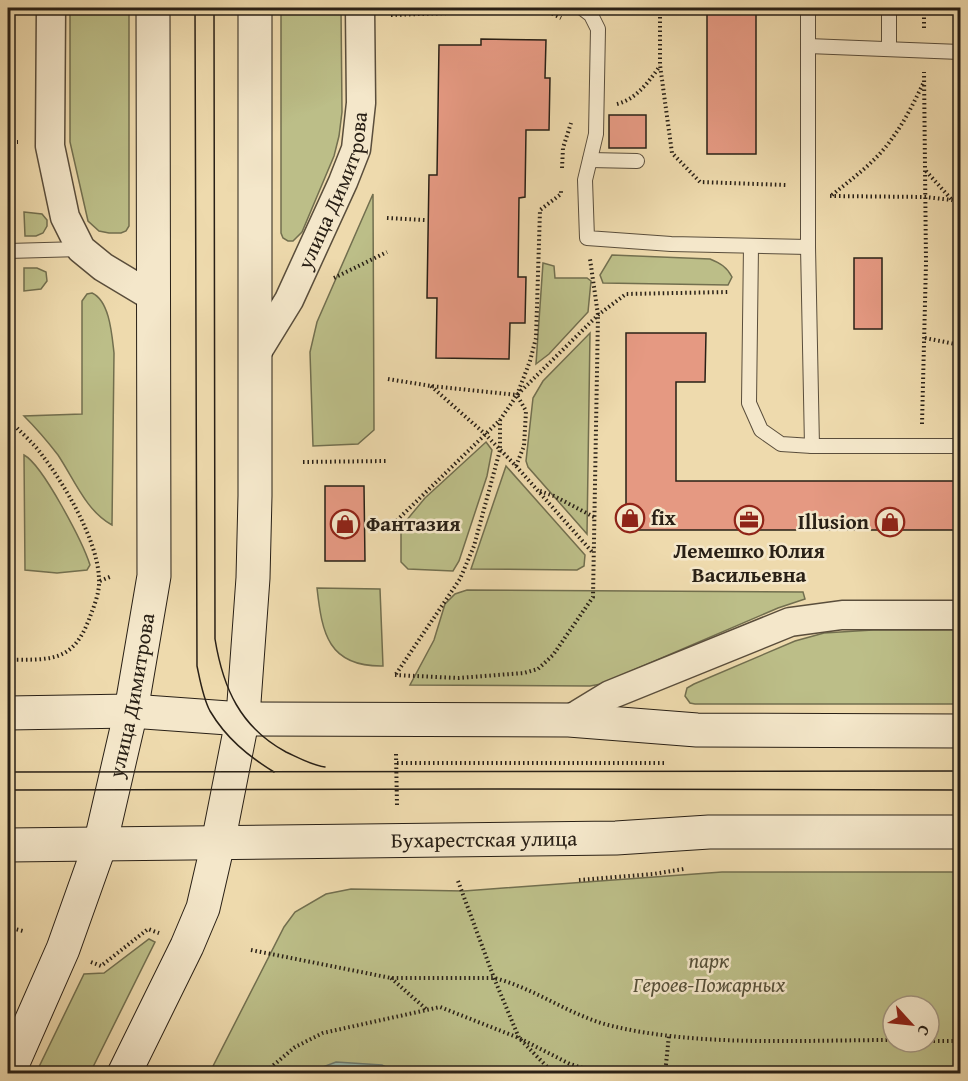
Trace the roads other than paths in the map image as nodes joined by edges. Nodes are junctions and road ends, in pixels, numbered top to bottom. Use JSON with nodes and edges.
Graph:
{"nodes":[{"id":1,"x":51,"y":8,"type":"edge"},
{"id":2,"x":153,"y":8,"type":"edge"},
{"id":3,"x":255,"y":8,"type":"edge"},
{"id":4,"x":360,"y":8,"type":"edge"},
{"id":5,"x":582,"y":8,"type":"edge"},
{"id":6,"x":808,"y":8,"type":"edge"},
{"id":7,"x":890,"y":8,"type":"edge"},
{"id":8,"x":807,"y":46,"type":"junction"},
{"id":9,"x":889,"y":49,"type":"junction"},
{"id":10,"x":960,"y":52,"type":"edge"},
{"id":11,"x":590,"y":160,"type":"junction"},
{"id":12,"x":638,"y":161,"type":"dead end"},
{"id":13,"x":751,"y":246,"type":"junction"},
{"id":14,"x":808,"y":247,"type":"junction"},
{"id":15,"x":81,"y":249,"type":"junction"},
{"id":16,"x":8,"y":251,"type":"edge"},
{"id":17,"x":153,"y":297,"type":"junction"},
{"id":18,"x":254,"y":357,"type":"junction"},
{"id":19,"x":812,"y":446,"type":"junction"},
{"id":20,"x":960,"y":446,"type":"edge"},
{"id":21,"x":960,"y":615,"type":"edge"},
{"id":22,"x":130,"y":711,"type":"junction"},
{"id":23,"x":8,"y":713,"type":"edge"},
{"id":24,"x":242,"y":719,"type":"junction"},
{"id":25,"x":569,"y":720,"type":"junction"},
{"id":26,"x":960,"y":732,"type":"edge"},
{"id":27,"x":960,"y":832,"type":"edge"},
{"id":28,"x":218,"y":843,"type":"junction"},
{"id":29,"x":8,"y":845,"type":"edge"},
{"id":30,"x":100,"y":845,"type":"junction"},
{"id":31,"x":8,"y":1074,"type":"edge"},
{"id":32,"x":124,"y":1074,"type":"edge"}],
"edges":[{"from":1,"to":15,"type":"street"},
{"from":2,"to":17,"type":"street","name":"улица Димитрова"},
{"from":3,"to":18,"type":"street"},
{"from":4,"to":18,"type":"street","name":"улица Димитрова"},
{"from":5,"to":11,"type":"lane"},
{"from":6,"to":8,"type":"lane"},
{"from":7,"to":9,"type":"lane"},
{"from":8,"to":9,"type":"lane"},
{"from":8,"to":14,"type":"lane"},
{"from":9,"to":10,"type":"lane"},
{"from":11,"to":12,"type":"lane"},
{"from":11,"to":13,"type":"lane"},
{"from":13,"to":14,"type":"lane"},
{"from":13,"to":19,"type":"lane"},
{"from":14,"to":19,"type":"lane"},
{"from":15,"to":16,"type":"lane"},
{"from":15,"to":17,"type":"street"},
{"from":17,"to":22,"type":"street","name":"улица Димитрова"},
{"from":18,"to":24,"type":"street"},
{"from":19,"to":20,"type":"lane"},
{"from":21,"to":25,"type":"street"},
{"from":22,"to":23,"type":"street"},
{"from":22,"to":24,"type":"street"},
{"from":22,"to":30,"type":"street","name":"улица Димитрова"},
{"from":24,"to":25,"type":"street"},
{"from":24,"to":28,"type":"street"},
{"from":25,"to":26,"type":"street"},
{"from":27,"to":28,"type":"street","name":"Бухарестская улица"},
{"from":28,"to":30,"type":"street","name":"Бухарестская улица"},
{"from":28,"to":32,"type":"street"},
{"from":29,"to":30,"type":"street","name":"Бухарестская улица"},
{"from":30,"to":31,"type":"street","name":"улица Димитрова"}]}
